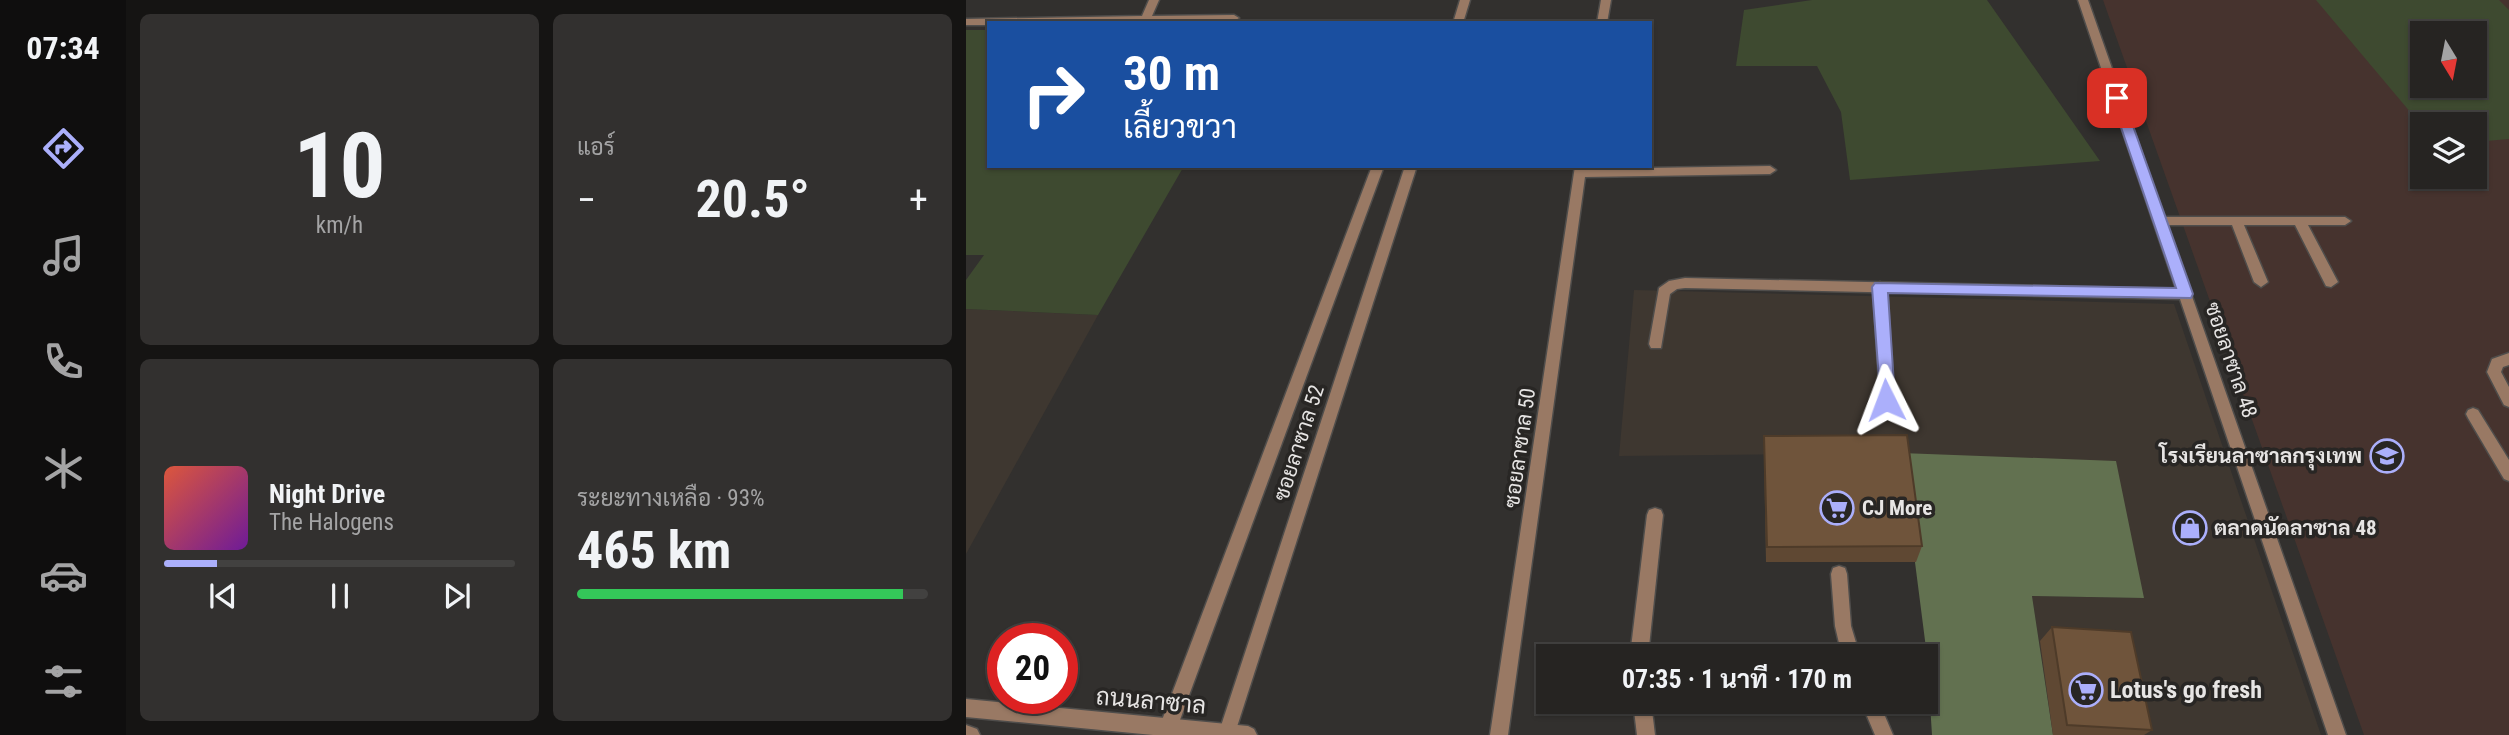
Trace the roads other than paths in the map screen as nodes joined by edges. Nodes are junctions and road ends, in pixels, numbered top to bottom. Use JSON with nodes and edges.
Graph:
{"nodes":[{"id":1,"x":1154,"y":0,"type":"edge"},
{"id":2,"x":1465,"y":0,"type":"edge"},
{"id":3,"x":1606,"y":0,"type":"edge"},
{"id":4,"x":2083,"y":0,"type":"edge"},
{"id":5,"x":1234,"y":18,"type":"dead end"},
{"id":6,"x":1146,"y":19,"type":"junction"},
{"id":7,"x":1026,"y":21,"type":"edge"},
{"id":8,"x":1459,"y":21,"type":"edge"},
{"id":9,"x":1602,"y":21,"type":"edge"},
{"id":10,"x":966,"y":22,"type":"edge"},
{"id":11,"x":987,"y":22,"type":"edge"},
{"id":12,"x":1377,"y":168,"type":"edge"},
{"id":13,"x":1410,"y":168,"type":"edge"},
{"id":14,"x":1581,"y":169,"type":"edge"},
{"id":15,"x":1770,"y":170,"type":"dead end"},
{"id":16,"x":2160,"y":221,"type":"junction"},
{"id":17,"x":2236,"y":221,"type":"junction"},
{"id":18,"x":2299,"y":221,"type":"junction"},
{"id":19,"x":2345,"y":221,"type":"dead end"},
{"id":20,"x":2260,"y":282,"type":"dead end"},
{"id":21,"x":2331,"y":282,"type":"dead end"},
{"id":22,"x":1880,"y":287,"type":"junction"},
{"id":23,"x":2185,"y":294,"type":"junction"},
{"id":24,"x":1656,"y":344,"type":"dead end"},
{"id":25,"x":2509,"y":359,"type":"edge"},
{"id":26,"x":1886,"y":400,"type":"dead end"},
{"id":27,"x":2509,"y":401,"type":"edge"},
{"id":28,"x":2473,"y":414,"type":"dead end"},
{"id":29,"x":2509,"y":474,"type":"edge"},
{"id":30,"x":1655,"y":515,"type":"dead end"},
{"id":31,"x":1839,"y":574,"type":"dead end"},
{"id":32,"x":1640,"y":644,"type":"edge"},
{"id":33,"x":1848,"y":644,"type":"edge"},
{"id":34,"x":966,"y":708,"type":"edge"},
{"id":35,"x":1643,"y":714,"type":"edge"},
{"id":36,"x":1875,"y":714,"type":"edge"},
{"id":37,"x":1165,"y":731,"type":"edge"},
{"id":38,"x":1198,"y":733,"type":"edge"},
{"id":39,"x":1226,"y":733,"type":"junction"},
{"id":40,"x":966,"y":734,"type":"edge"},
{"id":41,"x":971,"y":735,"type":"edge"},
{"id":42,"x":1248,"y":735,"type":"edge"},
{"id":43,"x":1499,"y":735,"type":"edge"},
{"id":44,"x":1646,"y":735,"type":"edge"},
{"id":45,"x":1884,"y":735,"type":"edge"},
{"id":46,"x":2337,"y":735,"type":"edge"}],
"edges":[{"from":1,"to":6,"type":"street"},
{"from":2,"to":8,"type":"street"},
{"from":3,"to":9,"type":"street"},
{"from":4,"to":16,"type":"street","name":"ซอยลาซาล 48"},
{"from":5,"to":6,"type":"street"},
{"from":6,"to":7,"type":"street"},
{"from":10,"to":11,"type":"street"},
{"from":12,"to":37,"type":"street"},
{"from":13,"to":39,"type":"street","name":"ซอยลาซาล 52"},
{"from":14,"to":15,"type":"street"},
{"from":14,"to":43,"type":"street","name":"ซอยลาซาล 50"},
{"from":16,"to":17,"type":"street"},
{"from":16,"to":23,"type":"street","name":"ซอยลาซาล 48"},
{"from":17,"to":18,"type":"street"},
{"from":17,"to":20,"type":"street"},
{"from":18,"to":19,"type":"street"},
{"from":18,"to":21,"type":"street"},
{"from":22,"to":23,"type":"street"},
{"from":22,"to":24,"type":"street"},
{"from":22,"to":26,"type":"street"},
{"from":23,"to":46,"type":"street","name":"ซอยลาซาล 48"},
{"from":25,"to":27,"type":"street"},
{"from":28,"to":29,"type":"street"},
{"from":30,"to":32,"type":"street"},
{"from":31,"to":33,"type":"street"},
{"from":34,"to":37,"type":"street","name":"ถนนลาซาล"},
{"from":35,"to":44,"type":"street"},
{"from":36,"to":45,"type":"street"},
{"from":37,"to":38,"type":"street","name":"ถนนลาซาล"},
{"from":38,"to":39,"type":"street","name":"ถนนลาซาล"},
{"from":39,"to":42,"type":"street","name":"ถนนลาซาล"},
{"from":40,"to":41,"type":"street"}]}
